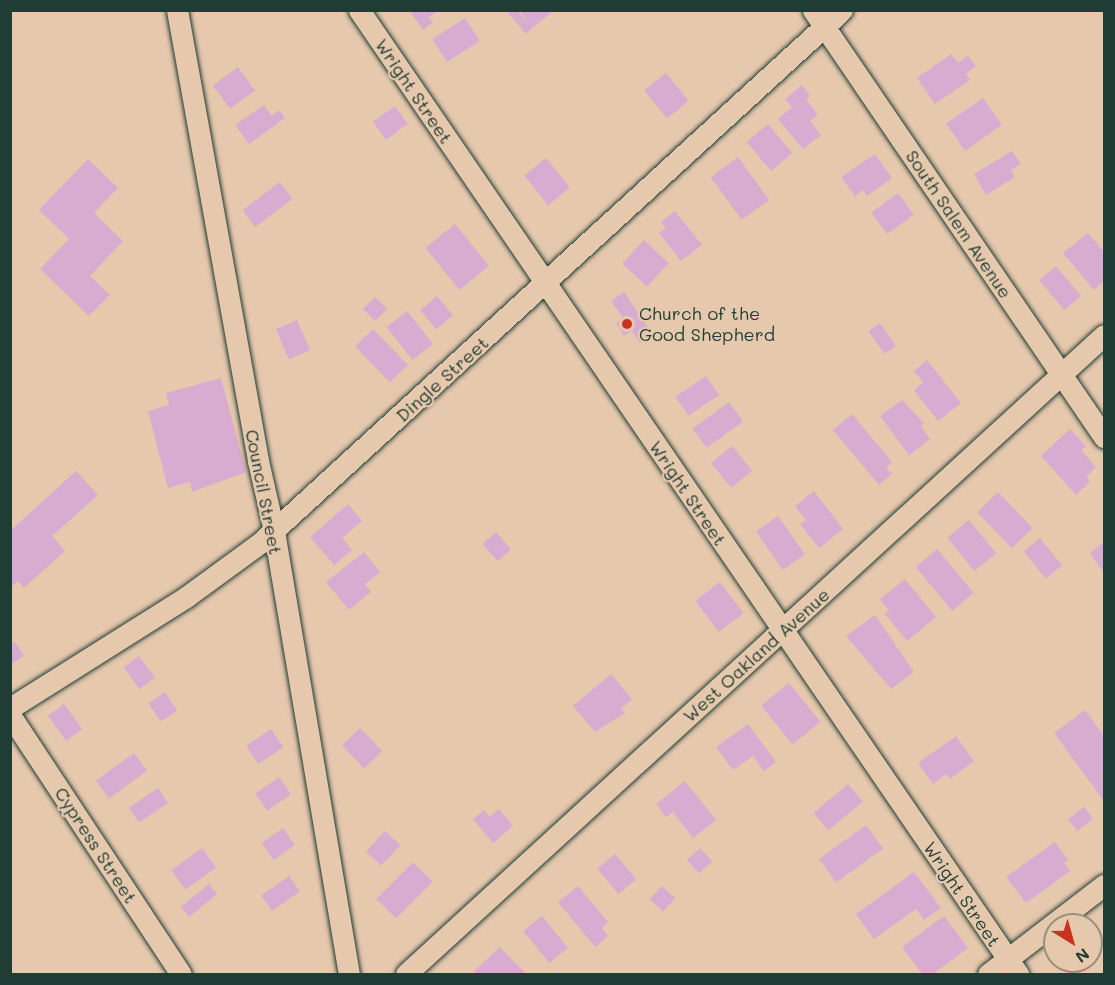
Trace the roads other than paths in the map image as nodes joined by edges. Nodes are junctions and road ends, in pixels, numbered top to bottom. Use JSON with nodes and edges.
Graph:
{"nodes":[{"id":1,"x":177,"y":10,"type":"edge"},
{"id":2,"x":359,"y":10,"type":"edge"},
{"id":3,"x":842,"y":10,"type":"edge"},
{"id":4,"x":818,"y":19,"type":"edge"},
{"id":5,"x":545,"y":284,"type":"junction"},
{"id":6,"x":1104,"y":335,"type":"edge"},
{"id":7,"x":1062,"y":374,"type":"junction"},
{"id":8,"x":1104,"y":437,"type":"edge"},
{"id":9,"x":274,"y":531,"type":"junction"},
{"id":10,"x":783,"y":631,"type":"junction"},
{"id":11,"x":10,"y":708,"type":"edge"},
{"id":12,"x":10,"y":715,"type":"edge"},
{"id":13,"x":1104,"y":885,"type":"edge"},
{"id":14,"x":1013,"y":967,"type":"edge"},
{"id":15,"x":181,"y":975,"type":"edge"},
{"id":16,"x":349,"y":975,"type":"edge"},
{"id":17,"x":406,"y":975,"type":"edge"},
{"id":18,"x":988,"y":975,"type":"edge"}],
"edges":[{"from":1,"to":9,"type":"street","name":"Council Street"},
{"from":2,"to":5,"type":"street","name":"Wright Street"},
{"from":3,"to":4,"type":"street","name":"Dingle Street"},
{"from":4,"to":5,"type":"street","name":"Dingle Street"},
{"from":4,"to":7,"type":"street","name":"South Salem Avenue"},
{"from":5,"to":9,"type":"street","name":"Dingle Street"},
{"from":5,"to":10,"type":"street","name":"Wright Street"},
{"from":6,"to":7,"type":"street","name":"West Oakland Avenue"},
{"from":7,"to":8,"type":"street","name":"South Salem Avenue"},
{"from":7,"to":10,"type":"street","name":"West Oakland Avenue"},
{"from":9,"to":11,"type":"street","name":"Dingle Street"},
{"from":9,"to":16,"type":"street","name":"Council Street"},
{"from":10,"to":14,"type":"street","name":"Wright Street"},
{"from":10,"to":17,"type":"street","name":"West Oakland Avenue"},
{"from":12,"to":15,"type":"street","name":"Cypress Street"},
{"from":13,"to":14,"type":"street"},
{"from":14,"to":18,"type":"street"}]}
